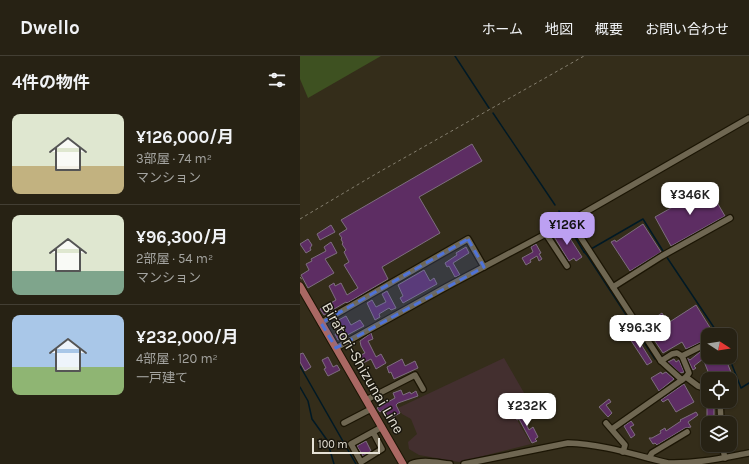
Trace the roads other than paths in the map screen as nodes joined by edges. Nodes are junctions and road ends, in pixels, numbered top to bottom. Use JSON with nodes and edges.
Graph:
{"nodes":[{"id":1,"x":749,"y":118,"type":"edge"},
{"id":2,"x":730,"y":218,"type":"dead end"},
{"id":3,"x":570,"y":221,"type":"junction"},
{"id":4,"x":546,"y":234,"type":"junction"},
{"id":5,"x":567,"y":266,"type":"dead end"},
{"id":6,"x":484,"y":267,"type":"junction"},
{"id":7,"x":300,"y":286,"type":"edge"},
{"id":8,"x":613,"y":287,"type":"junction"},
{"id":9,"x":321,"y":323,"type":"junction"},
{"id":10,"x":701,"y":346,"type":"edge"},
{"id":11,"x":336,"y":348,"type":"junction"},
{"id":12,"x":682,"y":356,"type":"junction"},
{"id":13,"x":662,"y":361,"type":"junction"},
{"id":14,"x":684,"y":378,"type":"junction"},
{"id":15,"x":701,"y":387,"type":"edge"},
{"id":16,"x":423,"y":389,"type":"dead end"},
{"id":17,"x":366,"y":400,"type":"junction"},
{"id":18,"x":371,"y":409,"type":"junction"},
{"id":19,"x":606,"y":423,"type":"dead end"},
{"id":20,"x":344,"y":424,"type":"dead end"},
{"id":21,"x":382,"y":427,"type":"junction"},
{"id":22,"x":612,"y":428,"type":"junction"},
{"id":23,"x":373,"y":432,"type":"junction"},
{"id":24,"x":687,"y":432,"type":"dead end"},
{"id":25,"x":623,"y":452,"type":"junction"},
{"id":26,"x":724,"y":452,"type":"edge"},
{"id":27,"x":749,"y":453,"type":"edge"},
{"id":28,"x":649,"y":458,"type":"junction"},
{"id":29,"x":725,"y":458,"type":"junction"},
{"id":30,"x":434,"y":463,"type":"edge"},
{"id":31,"x":403,"y":464,"type":"edge"},
{"id":32,"x":411,"y":464,"type":"edge"},
{"id":33,"x":450,"y":464,"type":"edge"},
{"id":34,"x":464,"y":464,"type":"edge"}],
"edges":[{"from":1,"to":3,"type":"street"},
{"from":2,"to":8,"type":"street"},
{"from":3,"to":4,"type":"street"},
{"from":3,"to":8,"type":"street"},
{"from":4,"to":5,"type":"street"},
{"from":4,"to":6,"type":"street"},
{"from":6,"to":9,"type":"street"},
{"from":6,"to":11,"type":"street"},
{"from":7,"to":9,"type":"main road","name":"Biratori-Shizunai Line"},
{"from":8,"to":13,"type":"street"},
{"from":9,"to":11,"type":"main road","name":"Biratori-Shizunai Line"},
{"from":10,"to":12,"type":"street"},
{"from":11,"to":17,"type":"main road","name":"Biratori-Shizunai Line"},
{"from":12,"to":13,"type":"street"},
{"from":12,"to":14,"type":"street"},
{"from":13,"to":14,"type":"street"},
{"from":14,"to":15,"type":"street"},
{"from":14,"to":22,"type":"street"},
{"from":16,"to":17,"type":"street"},
{"from":17,"to":18,"type":"main road","name":"Biratori-Shizunai Line"},
{"from":18,"to":20,"type":"street"},
{"from":18,"to":21,"type":"main road","name":"Biratori-Shizunai Line"},
{"from":19,"to":22,"type":"street"},
{"from":21,"to":23,"type":"street"},
{"from":21,"to":31,"type":"main road","name":"Biratori-Shizunai Line"},
{"from":22,"to":25,"type":"street"},
{"from":23,"to":23,"type":"street"},
{"from":24,"to":28,"type":"street"},
{"from":25,"to":28,"type":"street"},
{"from":25,"to":34,"type":"street"},
{"from":26,"to":29,"type":"street"},
{"from":27,"to":29,"type":"street"},
{"from":28,"to":29,"type":"street"},
{"from":30,"to":32,"type":"street"},
{"from":30,"to":33,"type":"street"}]}
